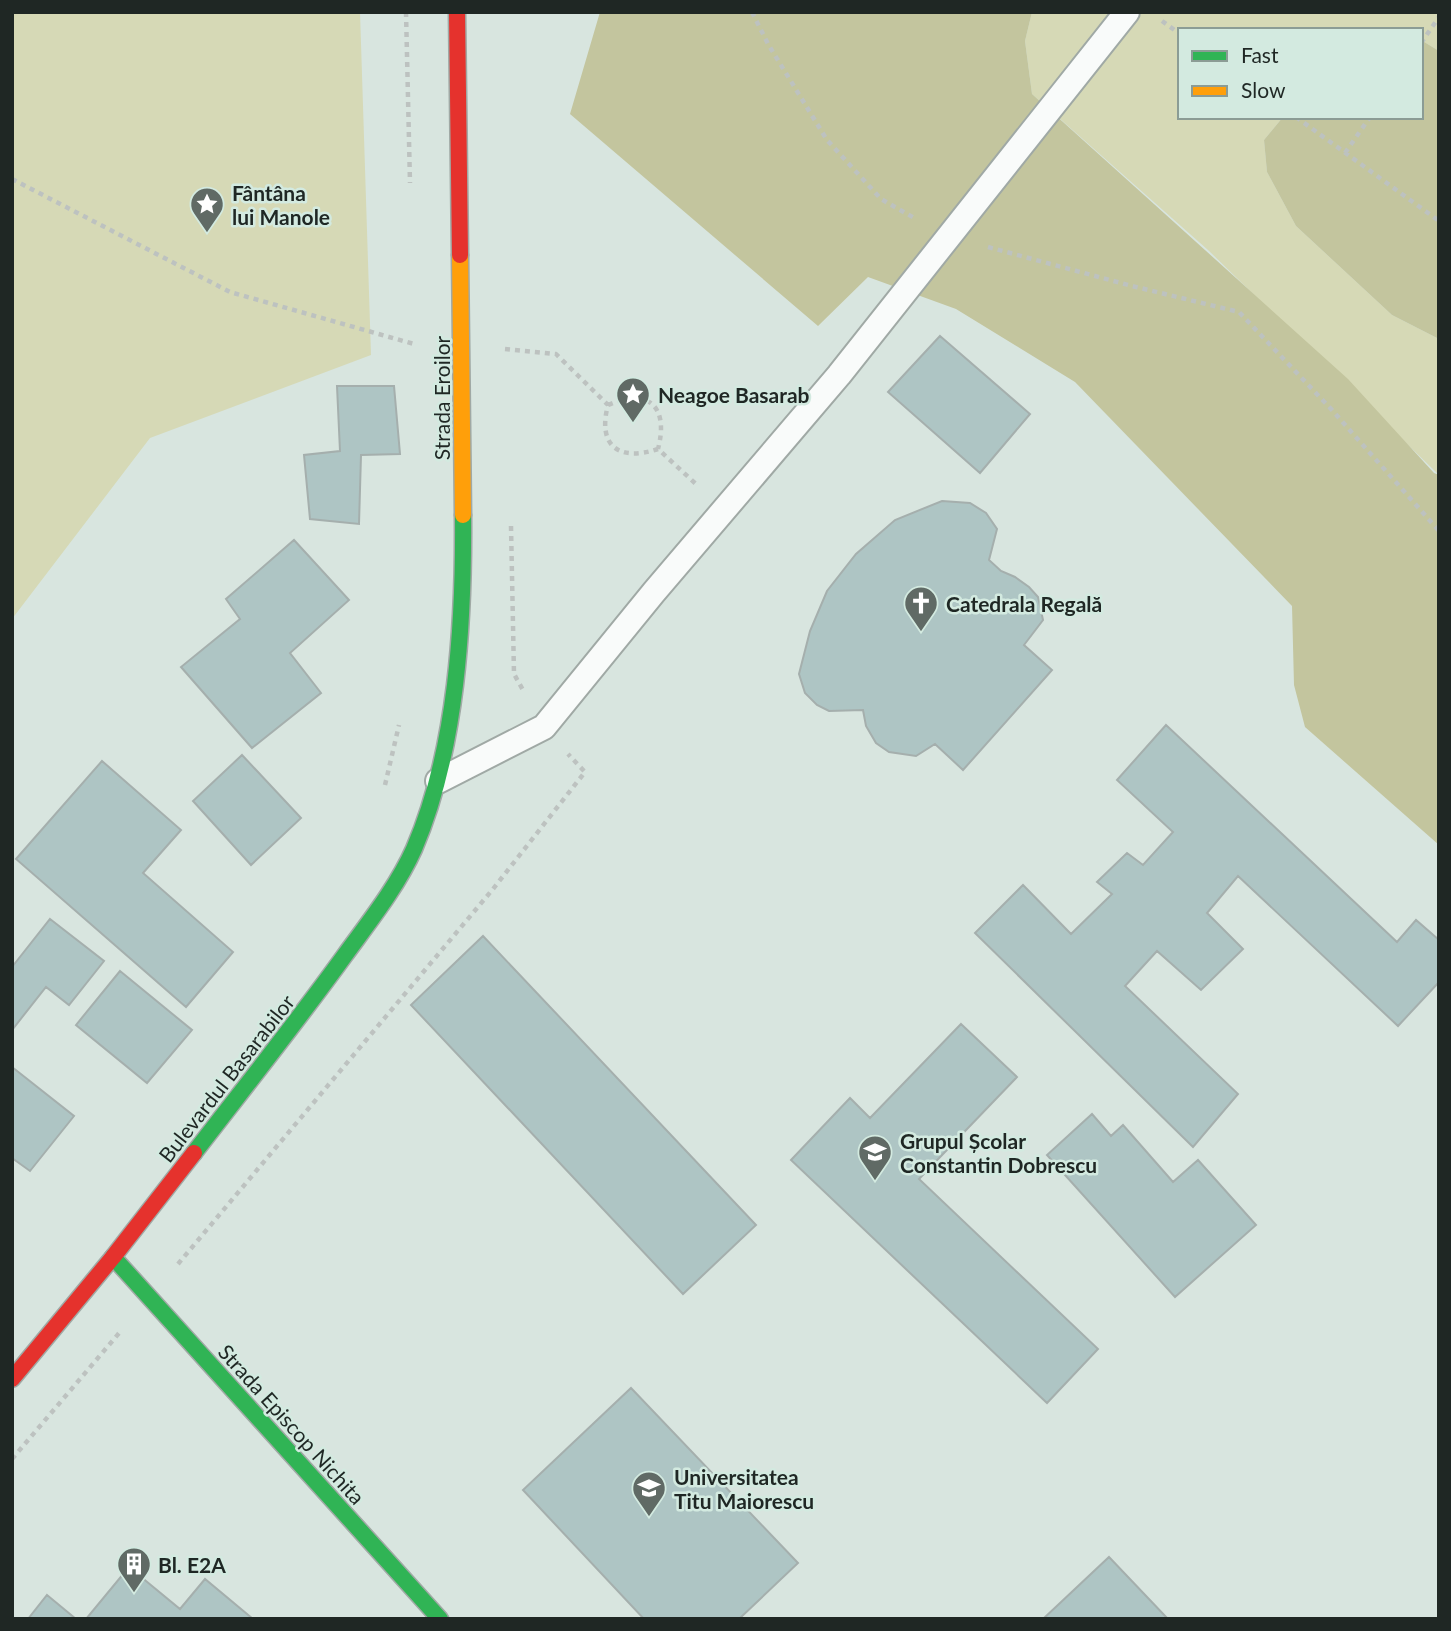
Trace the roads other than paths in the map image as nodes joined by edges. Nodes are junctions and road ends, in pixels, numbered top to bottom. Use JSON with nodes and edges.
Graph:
{"nodes":[{"id":1,"x":457,"y":12,"type":"edge"},
{"id":2,"x":1127,"y":12,"type":"edge"},
{"id":3,"x":438,"y":781,"type":"junction"},
{"id":4,"x":113,"y":1257,"type":"junction"},
{"id":5,"x":12,"y":1379,"type":"edge"},
{"id":6,"x":440,"y":1619,"type":"edge"}],
"edges":[{"from":1,"to":3,"type":"main road","name":"Strada Eroilor"},
{"from":2,"to":3,"type":"lane"},
{"from":3,"to":4,"type":"main road","name":"Bulevardul Basarabilor"},
{"from":4,"to":5,"type":"main road","name":"Bulevardul Basarabilor"},
{"from":4,"to":6,"type":"main road","name":"Strada Episcop Nichita"}]}
